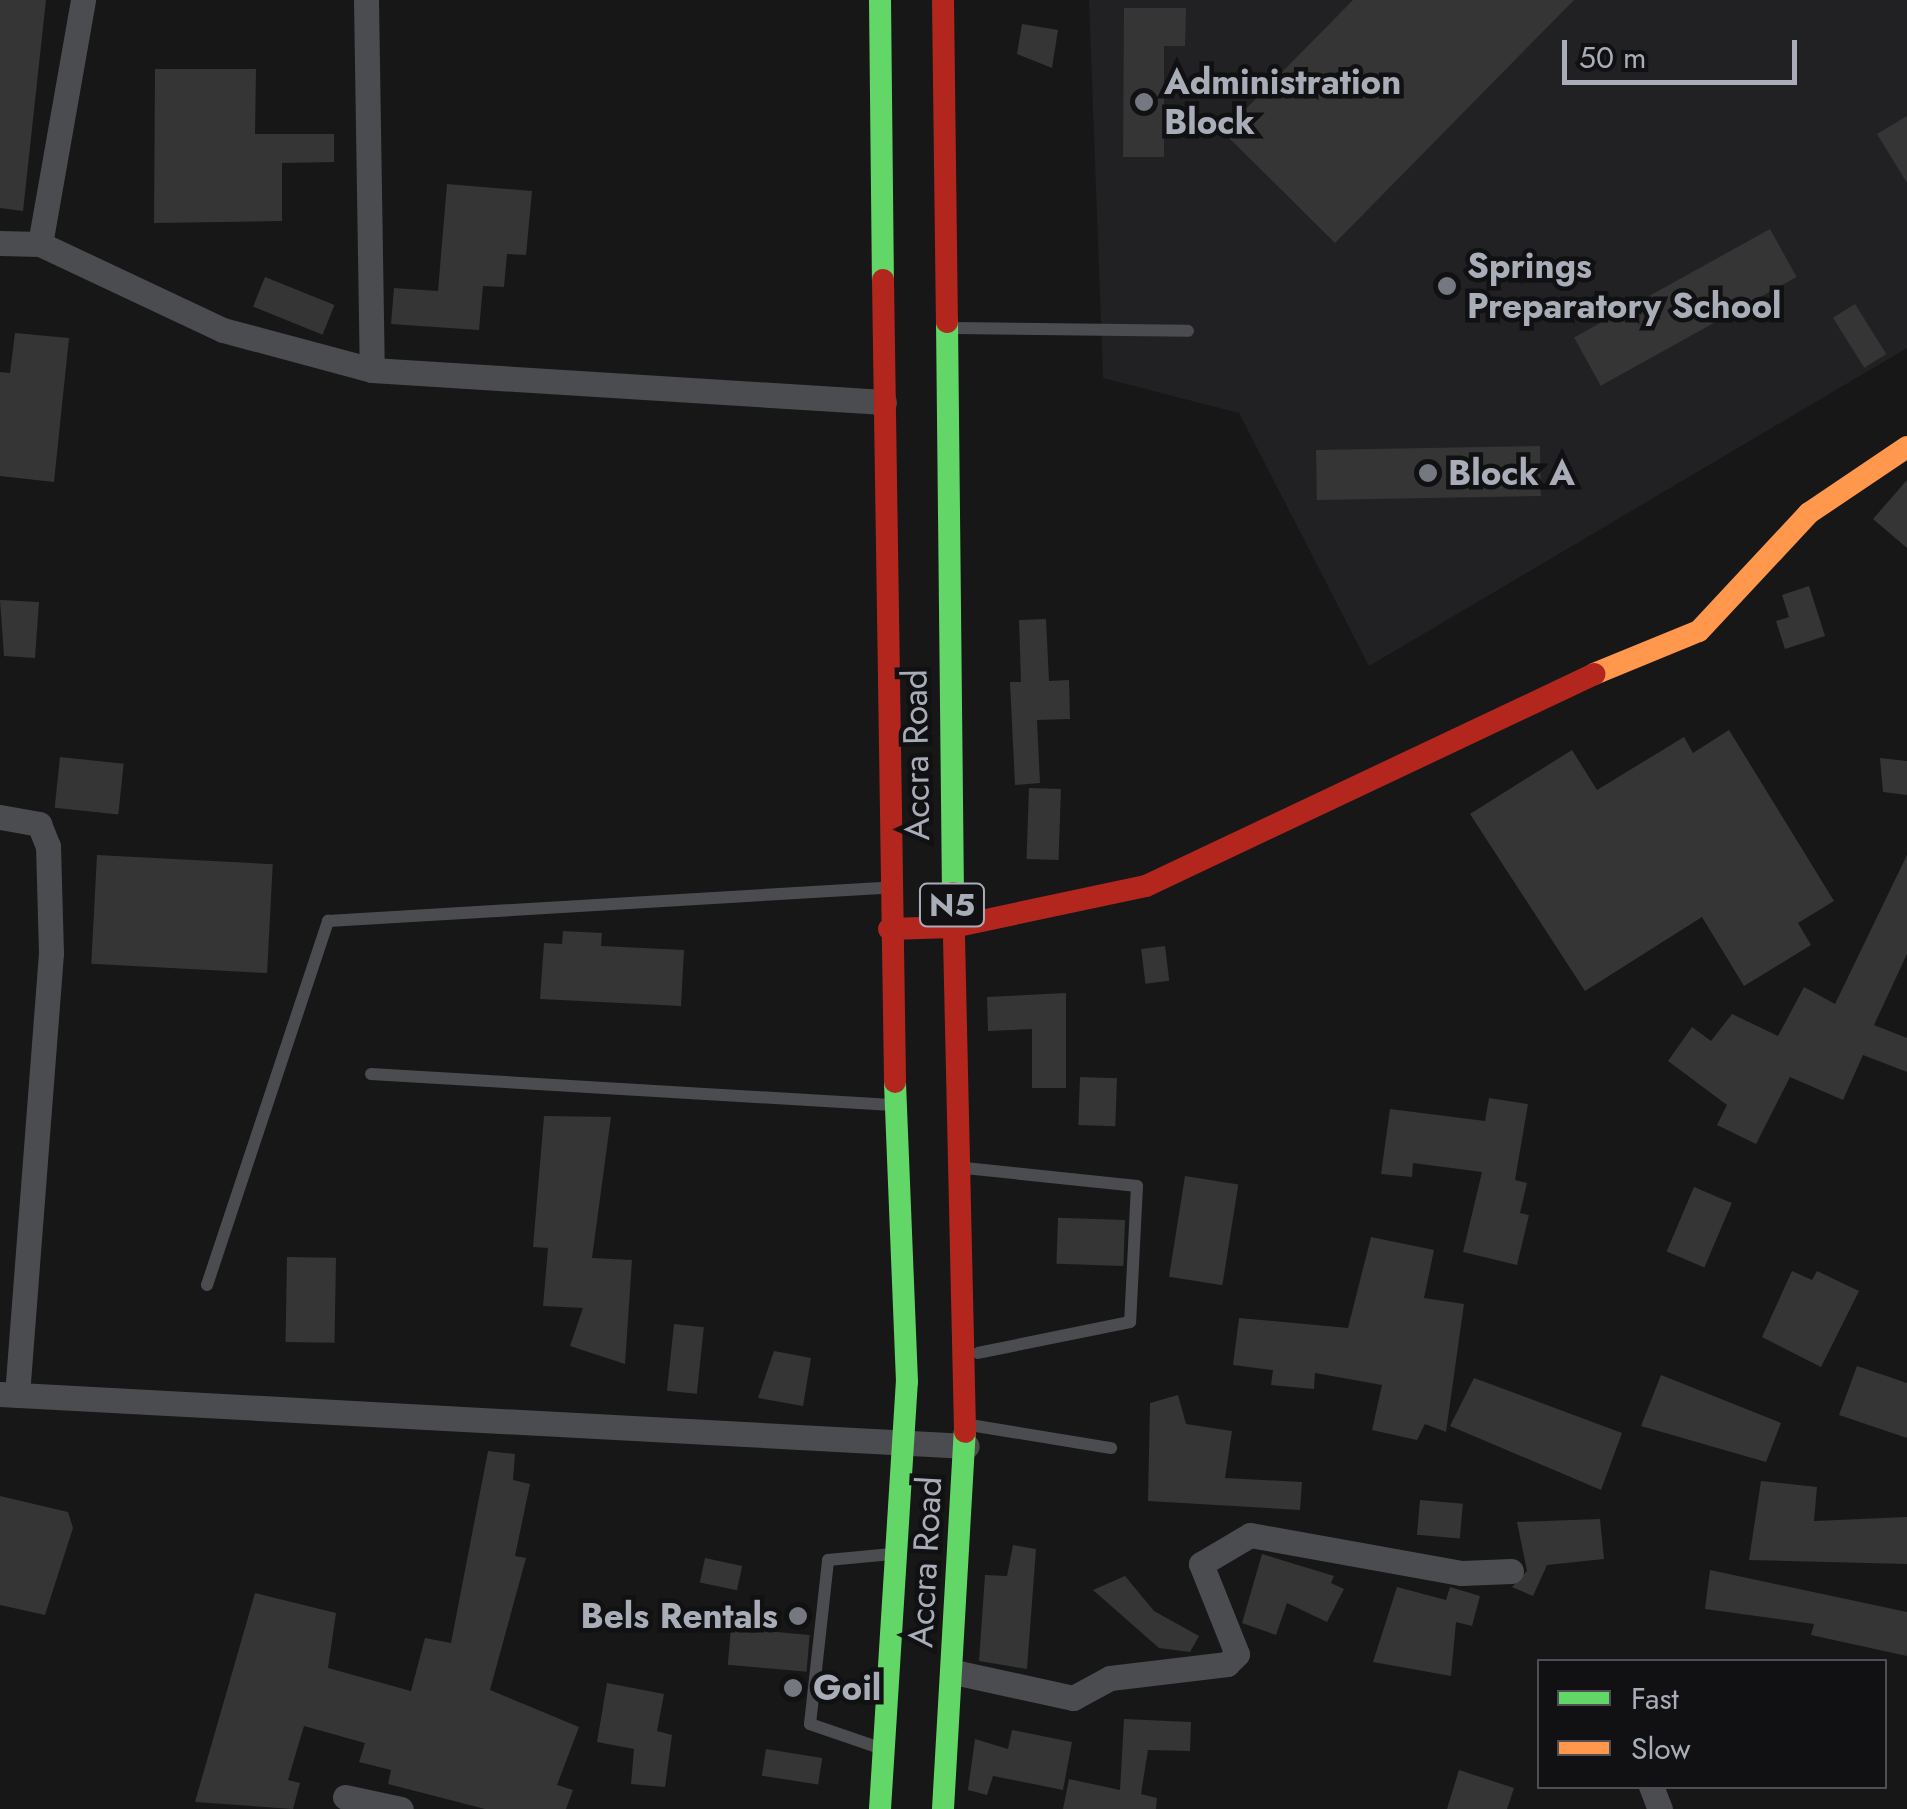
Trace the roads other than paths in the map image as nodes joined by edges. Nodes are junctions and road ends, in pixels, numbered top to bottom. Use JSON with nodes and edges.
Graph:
{"nodes":[{"id":1,"x":83,"y":0,"type":"edge"},
{"id":2,"x":366,"y":0,"type":"edge"},
{"id":3,"x":880,"y":0,"type":"edge"},
{"id":4,"x":943,"y":0,"type":"edge"},
{"id":5,"x":0,"y":243,"type":"edge"},
{"id":6,"x":40,"y":244,"type":"junction"},
{"id":7,"x":946,"y":328,"type":"junction"},
{"id":8,"x":1188,"y":331,"type":"dead end"},
{"id":9,"x":372,"y":370,"type":"junction"},
{"id":10,"x":884,"y":402,"type":"junction"},
{"id":11,"x":1907,"y":447,"type":"edge"},
{"id":12,"x":0,"y":816,"type":"edge"},
{"id":13,"x":888,"y":888,"type":"junction"},
{"id":14,"x":953,"y":927,"type":"junction"},
{"id":15,"x":890,"y":929,"type":"junction"},
{"id":16,"x":370,"y":1074,"type":"dead end"},
{"id":17,"x":900,"y":1105,"type":"junction"},
{"id":18,"x":961,"y":1168,"type":"junction"},
{"id":19,"x":207,"y":1285,"type":"dead end"},
{"id":20,"x":970,"y":1354,"type":"junction"},
{"id":21,"x":9,"y":1395,"type":"edge"},
{"id":22,"x":967,"y":1435,"type":"junction"},
{"id":23,"x":904,"y":1448,"type":"junction"},
{"id":24,"x":1111,"y":1448,"type":"dead end"},
{"id":25,"x":900,"y":1553,"type":"junction"},
{"id":26,"x":1512,"y":1571,"type":"dead end"},
{"id":27,"x":954,"y":1672,"type":"junction"},
{"id":28,"x":884,"y":1750,"type":"junction"},
{"id":29,"x":345,"y":1797,"type":"dead end"},
{"id":30,"x":402,"y":1809,"type":"edge"},
{"id":31,"x":880,"y":1809,"type":"edge"},
{"id":32,"x":943,"y":1809,"type":"edge"}],
"edges":[{"from":1,"to":6,"type":"street"},
{"from":2,"to":9,"type":"street"},
{"from":3,"to":10,"type":"main road","name":"Accra Road","number":"N5"},
{"from":4,"to":7,"type":"main road","name":"Accra Road","number":"N5"},
{"from":5,"to":6,"type":"street"},
{"from":6,"to":9,"type":"street"},
{"from":7,"to":8,"type":"lane"},
{"from":7,"to":14,"type":"main road","name":"Accra Road","number":"N5"},
{"from":9,"to":10,"type":"street"},
{"from":10,"to":13,"type":"main road","name":"Accra Road","number":"N5"},
{"from":11,"to":14,"type":"main road"},
{"from":12,"to":21,"type":"street"},
{"from":13,"to":15,"type":"main road","name":"Accra Road","number":"N5"},
{"from":13,"to":19,"type":"lane"},
{"from":14,"to":15,"type":"main road"},
{"from":14,"to":18,"type":"main road","name":"Accra Road","number":"N5"},
{"from":15,"to":17,"type":"main road","name":"Accra Road","number":"N5"},
{"from":16,"to":17,"type":"lane"},
{"from":17,"to":23,"type":"main road","name":"Accra Road","number":"N5"},
{"from":18,"to":20,"type":"main road","name":"Accra Road","number":"N5"},
{"from":18,"to":20,"type":"lane"},
{"from":20,"to":22,"type":"main road","name":"Accra Road","number":"N5"},
{"from":21,"to":23,"type":"street"},
{"from":22,"to":23,"type":"street"},
{"from":22,"to":24,"type":"lane"},
{"from":22,"to":27,"type":"main road","name":"Accra Road","number":"N5"},
{"from":23,"to":25,"type":"main road","name":"Accra Road","number":"N5"},
{"from":25,"to":28,"type":"main road","name":"Accra Road","number":"N5"},
{"from":25,"to":28,"type":"lane"},
{"from":26,"to":27,"type":"street"},
{"from":27,"to":32,"type":"main road","name":"Accra Road","number":"N5"},
{"from":28,"to":31,"type":"main road","name":"Accra Road","number":"N5"},
{"from":29,"to":30,"type":"street"}]}
